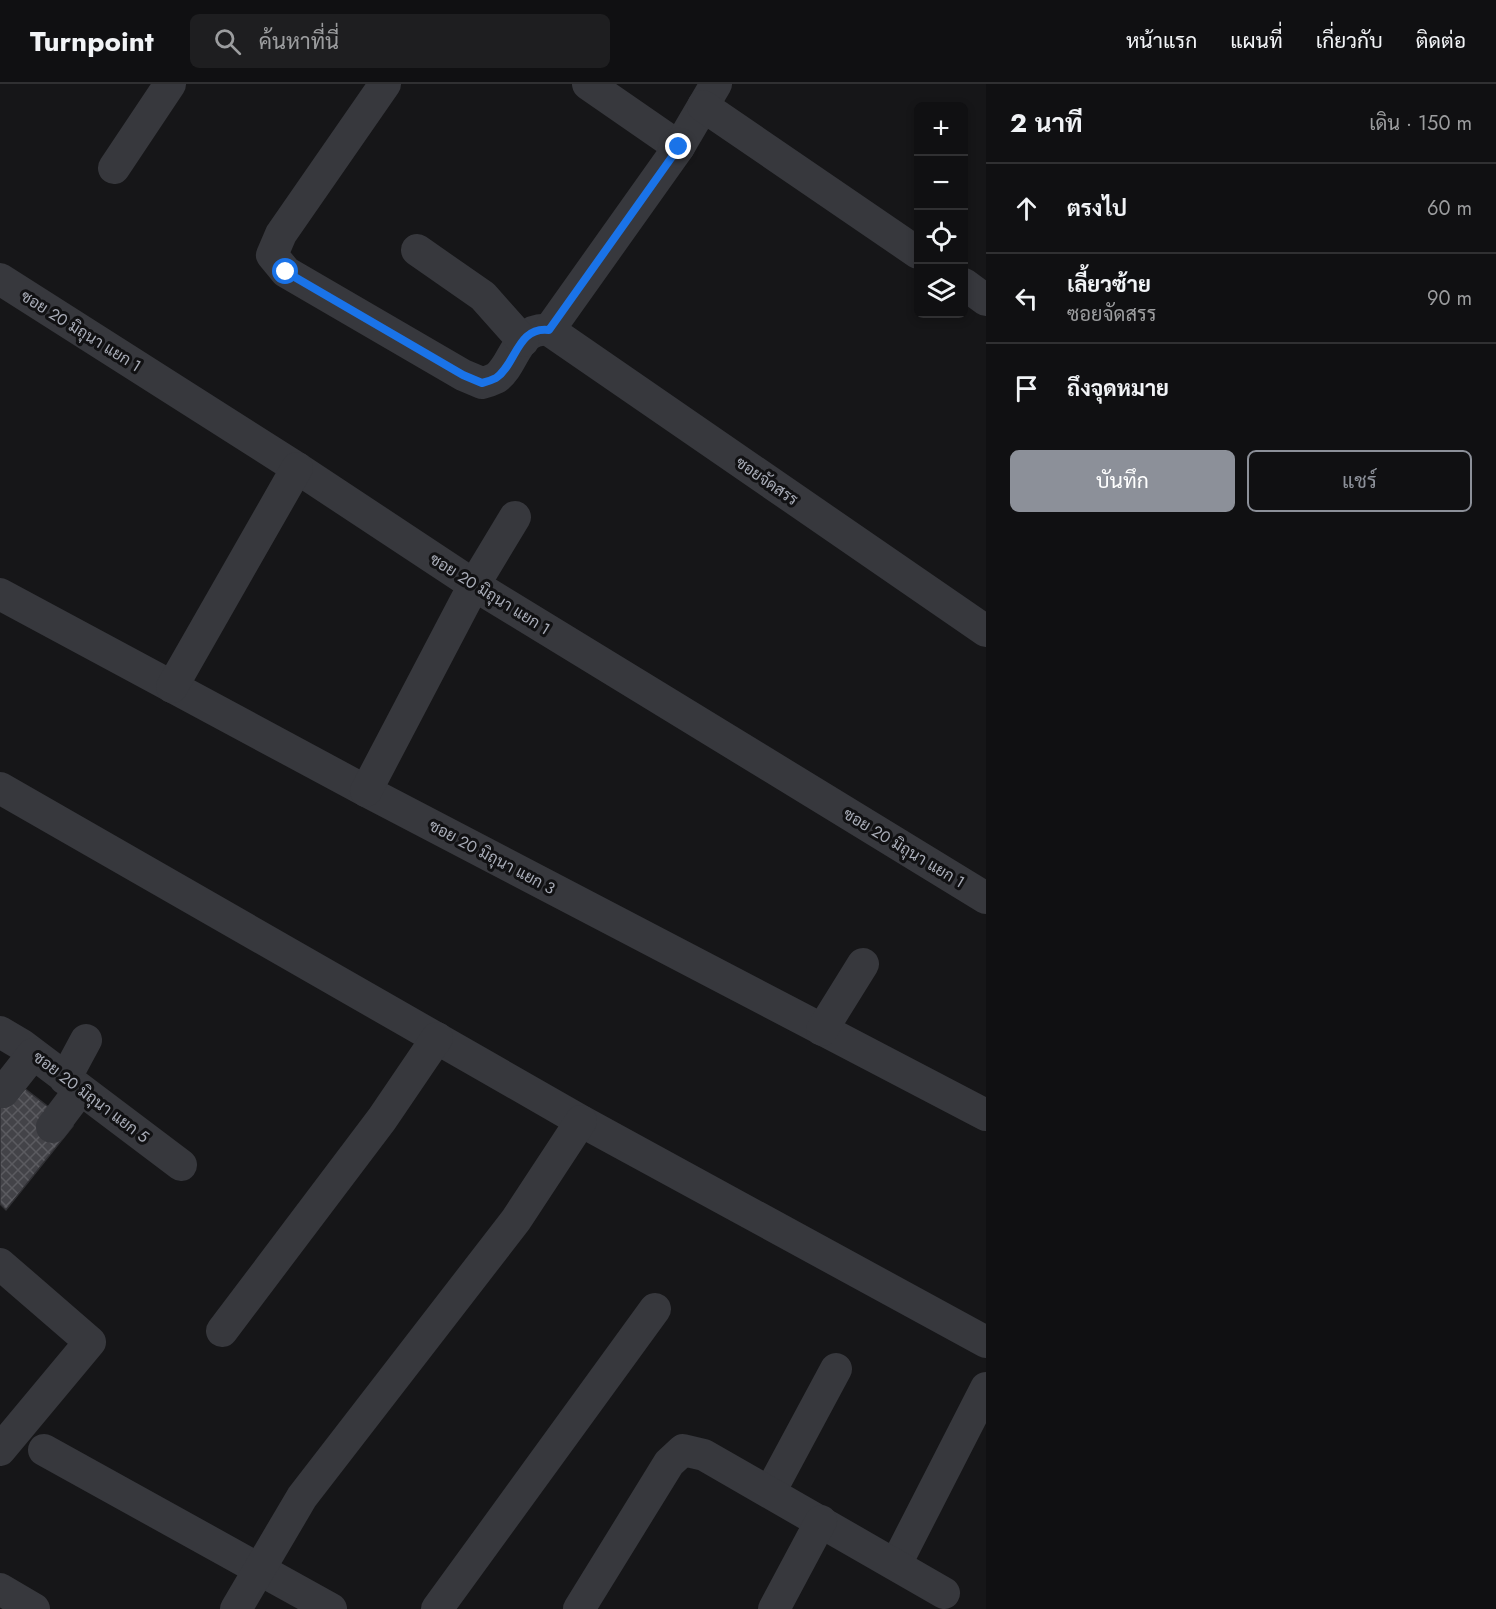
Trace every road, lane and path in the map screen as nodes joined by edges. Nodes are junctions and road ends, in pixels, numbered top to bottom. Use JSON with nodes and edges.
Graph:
{"nodes":[{"id":1,"x":170,"y":84,"type":"edge"},
{"id":2,"x":385,"y":84,"type":"edge"},
{"id":3,"x":588,"y":84,"type":"edge"},
{"id":4,"x":709,"y":95,"type":"edge"},
{"id":5,"x":679,"y":147,"type":"junction"},
{"id":6,"x":114,"y":168,"type":"dead end"},
{"id":7,"x":417,"y":249,"type":"dead end"},
{"id":8,"x":914,"y":250,"type":"edge"},
{"id":9,"x":0,"y":279,"type":"edge"},
{"id":10,"x":968,"y":287,"type":"edge"},
{"id":11,"x":986,"y":300,"type":"edge"},
{"id":12,"x":536,"y":336,"type":"junction"},
{"id":13,"x":297,"y":468,"type":"junction"},
{"id":14,"x":515,"y":517,"type":"dead end"},
{"id":15,"x":474,"y":585,"type":"junction"},
{"id":16,"x":0,"y":594,"type":"edge"},
{"id":17,"x":986,"y":631,"type":"edge"},
{"id":18,"x":172,"y":687,"type":"junction"},
{"id":19,"x":0,"y":788,"type":"edge"},
{"id":20,"x":366,"y":791,"type":"junction"},
{"id":21,"x":986,"y":898,"type":"edge"},
{"id":22,"x":863,"y":964,"type":"dead end"},
{"id":23,"x":822,"y":1030,"type":"junction"},
{"id":24,"x":0,"y":1032,"type":"edge"},
{"id":25,"x":437,"y":1038,"type":"junction"},
{"id":26,"x":86,"y":1040,"type":"dead end"},
{"id":27,"x":33,"y":1054,"type":"junction"},
{"id":28,"x":73,"y":1084,"type":"junction"},
{"id":29,"x":3,"y":1092,"type":"dead end"},
{"id":30,"x":986,"y":1115,"type":"edge"},
{"id":31,"x":581,"y":1121,"type":"junction"},
{"id":32,"x":52,"y":1127,"type":"dead end"},
{"id":33,"x":181,"y":1165,"type":"dead end"},
{"id":34,"x":0,"y":1263,"type":"edge"},
{"id":35,"x":655,"y":1309,"type":"dead end"},
{"id":36,"x":222,"y":1331,"type":"dead end"},
{"id":37,"x":986,"y":1342,"type":"edge"},
{"id":38,"x":836,"y":1369,"type":"dead end"},
{"id":39,"x":986,"y":1388,"type":"edge"},
{"id":40,"x":0,"y":1450,"type":"edge"},
{"id":41,"x":44,"y":1450,"type":"dead end"},
{"id":42,"x":770,"y":1492,"type":"junction"},
{"id":43,"x":821,"y":1521,"type":"junction"},
{"id":44,"x":896,"y":1564,"type":"junction"},
{"id":45,"x":260,"y":1570,"type":"junction"},
{"id":46,"x":0,"y":1589,"type":"edge"},
{"id":47,"x":944,"y":1593,"type":"dead end"},
{"id":48,"x":34,"y":1609,"type":"edge"},
{"id":49,"x":236,"y":1609,"type":"edge"},
{"id":50,"x":331,"y":1609,"type":"edge"},
{"id":51,"x":437,"y":1609,"type":"edge"},
{"id":52,"x":579,"y":1609,"type":"edge"},
{"id":53,"x":774,"y":1609,"type":"edge"}],
"edges":[{"from":1,"to":6,"type":"street"},
{"from":2,"to":12,"type":"street"},
{"from":3,"to":5,"type":"street"},
{"from":4,"to":5,"type":"street"},
{"from":4,"to":8,"type":"street"},
{"from":5,"to":12,"type":"street"},
{"from":7,"to":12,"type":"street","name":"ซอยจัดสรร"},
{"from":9,"to":13,"type":"street","name":"ซอย 20 มิถุนา แยก 1"},
{"from":10,"to":11,"type":"street"},
{"from":12,"to":17,"type":"street","name":"ซอยจัดสรร"},
{"from":13,"to":15,"type":"street","name":"ซอย 20 มิถุนา แยก 1"},
{"from":13,"to":18,"type":"street"},
{"from":14,"to":15,"type":"street"},
{"from":15,"to":20,"type":"street"},
{"from":15,"to":21,"type":"street","name":"ซอย 20 มิถุนา แยก 1"},
{"from":16,"to":18,"type":"street","name":"ซอย 20 มิถุนา แยก 3"},
{"from":18,"to":20,"type":"street","name":"ซอย 20 มิถุนา แยก 3"},
{"from":19,"to":25,"type":"street"},
{"from":20,"to":23,"type":"street","name":"ซอย 20 มิถุนา แยก 3"},
{"from":22,"to":23,"type":"street"},
{"from":23,"to":30,"type":"street","name":"ซอย 20 มิถุนา แยก 3"},
{"from":24,"to":27,"type":"street","name":"ซอย 20 มิถุนา แยก 5"},
{"from":25,"to":31,"type":"street"},
{"from":25,"to":36,"type":"street"},
{"from":26,"to":28,"type":"street"},
{"from":27,"to":28,"type":"street","name":"ซอย 20 มิถุนา แยก 5"},
{"from":27,"to":29,"type":"street"},
{"from":28,"to":32,"type":"street"},
{"from":28,"to":33,"type":"street","name":"ซอย 20 มิถุนา แยก 5"},
{"from":31,"to":37,"type":"street"},
{"from":31,"to":45,"type":"street"},
{"from":34,"to":40,"type":"street"},
{"from":35,"to":51,"type":"street"},
{"from":38,"to":42,"type":"street"},
{"from":39,"to":44,"type":"street"},
{"from":41,"to":45,"type":"street"},
{"from":42,"to":43,"type":"street"},
{"from":42,"to":52,"type":"street"},
{"from":43,"to":44,"type":"street"},
{"from":43,"to":53,"type":"street"},
{"from":44,"to":47,"type":"street"},
{"from":45,"to":49,"type":"street"},
{"from":45,"to":50,"type":"street"},
{"from":46,"to":48,"type":"street"}]}
